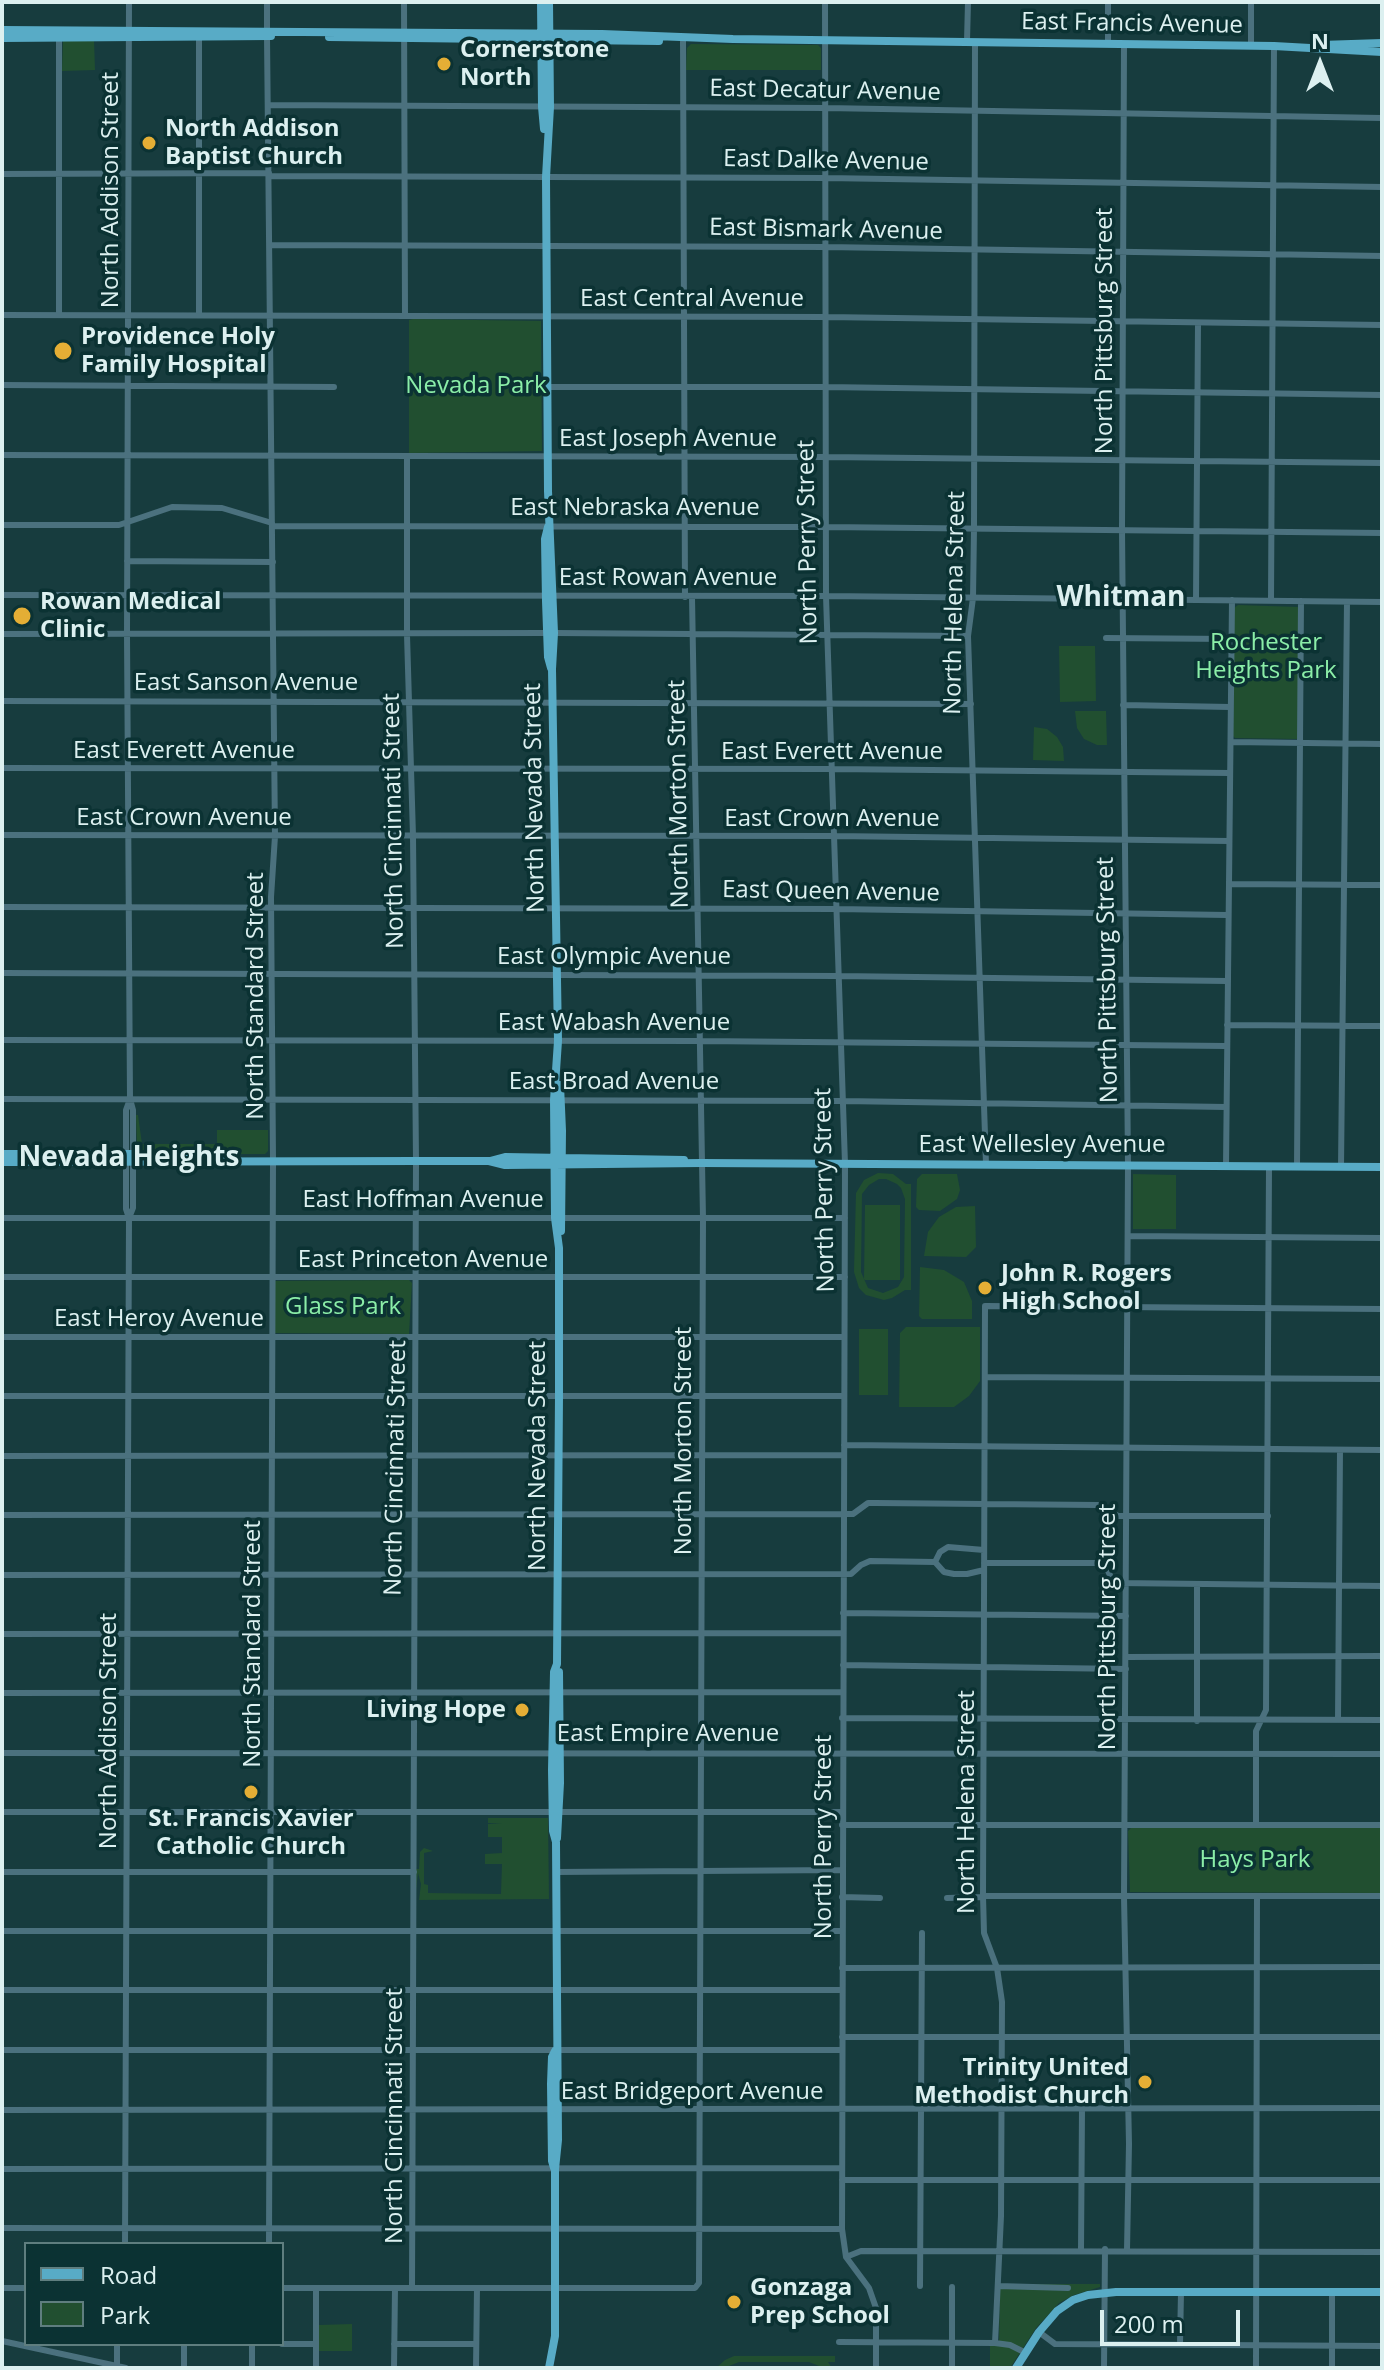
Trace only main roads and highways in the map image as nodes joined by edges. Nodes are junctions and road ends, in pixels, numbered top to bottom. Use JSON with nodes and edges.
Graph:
{"nodes":[{"id":1,"x":541,"y":2,"type":"edge"},
{"id":2,"x":549,"y":2,"type":"edge"},
{"id":3,"x":58,"y":33,"type":"junction"},
{"id":4,"x":129,"y":33,"type":"junction"},
{"id":5,"x":2,"y":34,"type":"edge"},
{"id":6,"x":267,"y":34,"type":"junction"},
{"id":7,"x":545,"y":36,"type":"junction"},
{"id":8,"x":1382,"y":43,"type":"edge"},
{"id":9,"x":1293,"y":47,"type":"junction"},
{"id":10,"x":1382,"y":52,"type":"edge"},
{"id":11,"x":2,"y":1154,"type":"edge"},
{"id":12,"x":129,"y":1158,"type":"junction"},
{"id":13,"x":558,"y":1161,"type":"junction"},
{"id":14,"x":2,"y":1162,"type":"edge"},
{"id":15,"x":1382,"y":1167,"type":"edge"},
{"id":16,"x":1382,"y":2292,"type":"edge"},
{"id":17,"x":549,"y":2368,"type":"edge"},
{"id":18,"x":1016,"y":2368,"type":"edge"}],
"edges":[{"from":1,"to":7,"type":"main road","name":"North Nevada Street"},
{"from":2,"to":7,"type":"main road","name":"North Nevada Street"},
{"from":3,"to":4,"type":"main road","name":"East Francis Avenue"},
{"from":3,"to":5,"type":"main road","name":"East Francis Avenue"},
{"from":3,"to":5,"type":"main road","name":"East Francis Avenue"},
{"from":4,"to":6,"type":"main road","name":"East Francis Avenue"},
{"from":4,"to":6,"type":"main road","name":"East Francis Avenue"},
{"from":6,"to":7,"type":"main road","name":"East Francis Avenue"},
{"from":7,"to":9,"type":"main road","name":"East Francis Avenue"},
{"from":7,"to":13,"type":"main road","name":"North Nevada Street"},
{"from":8,"to":9,"type":"main road","name":"East Francis Avenue"},
{"from":9,"to":10,"type":"main road","name":"East Francis Avenue"},
{"from":11,"to":12,"type":"main road","name":"East Wellesley Avenue"},
{"from":12,"to":13,"type":"main road","name":"East Wellesley Avenue"},
{"from":12,"to":14,"type":"main road","name":"East Wellesley Avenue"},
{"from":13,"to":15,"type":"main road","name":"East Wellesley Avenue"},
{"from":13,"to":17,"type":"main road","name":"North Nevada Street"},
{"from":16,"to":18,"type":"main road"}]}
